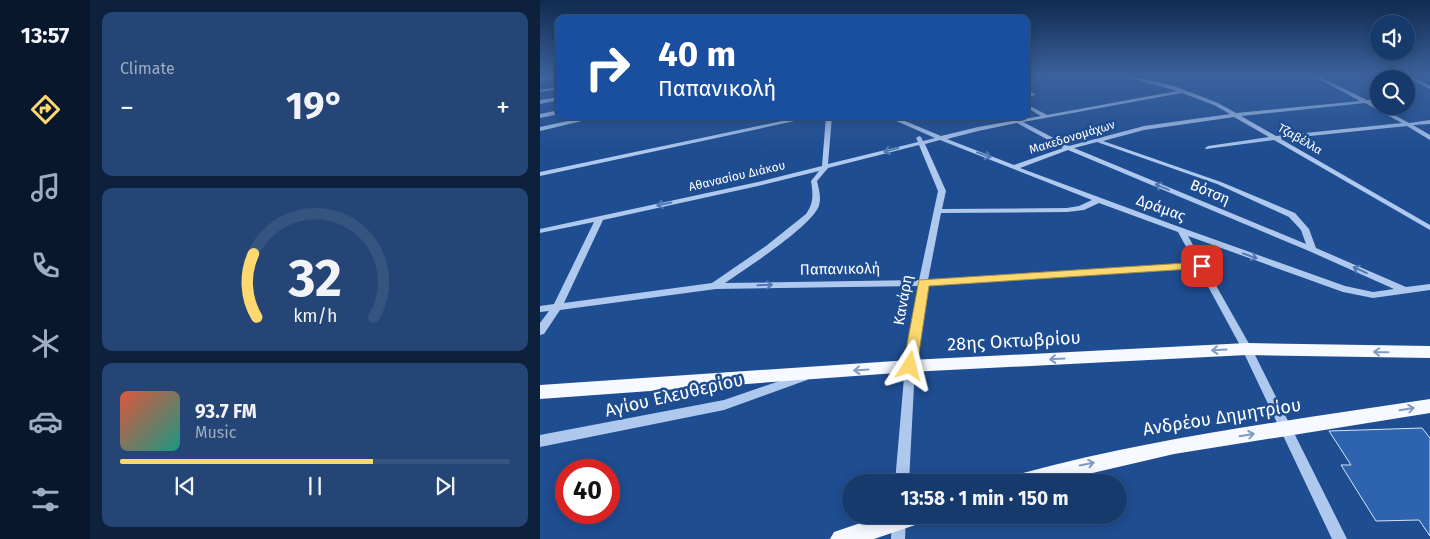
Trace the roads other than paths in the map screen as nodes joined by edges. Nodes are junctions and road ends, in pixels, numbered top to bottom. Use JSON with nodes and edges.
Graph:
{"nodes":[{"id":1,"x":1128,"y":101,"type":"edge"},
{"id":2,"x":1206,"y":101,"type":"edge"},
{"id":3,"x":1355,"y":102,"type":"joint"},
{"id":4,"x":1366,"y":102,"type":"junction"},
{"id":5,"x":1370,"y":102,"type":"edge"},
{"id":6,"x":1030,"y":107,"type":"edge"},
{"id":7,"x":555,"y":113,"type":"edge"},
{"id":8,"x":1236,"y":115,"type":"junction"},
{"id":9,"x":1400,"y":115,"type":"edge"},
{"id":10,"x":540,"y":116,"type":"edge"},
{"id":11,"x":1046,"y":116,"type":"junction"},
{"id":12,"x":1030,"y":119,"type":"edge"},
{"id":13,"x":583,"y":120,"type":"edge"},
{"id":14,"x":796,"y":120,"type":"edge"},
{"id":15,"x":829,"y":120,"type":"edge"},
{"id":16,"x":896,"y":120,"type":"edge"},
{"id":17,"x":1013,"y":120,"type":"edge"},
{"id":18,"x":1026,"y":120,"type":"edge"},
{"id":19,"x":1016,"y":122,"type":"junction"},
{"id":20,"x":1430,"y":122,"type":"edge"},
{"id":21,"x":1414,"y":124,"type":"junction"},
{"id":22,"x":915,"y":129,"type":"junction"},
{"id":23,"x":540,"y":130,"type":"edge"},
{"id":24,"x":1430,"y":132,"type":"edge"},
{"id":25,"x":938,"y":138,"type":"junction"},
{"id":26,"x":1277,"y":138,"type":"junction"},
{"id":27,"x":1430,"y":138,"type":"edge"},
{"id":28,"x":1096,"y":139,"type":"junction"},
{"id":29,"x":921,"y":142,"type":"junction"},
{"id":30,"x":1068,"y":148,"type":"junction"},
{"id":31,"x":1208,"y":148,"type":"dead end"},
{"id":32,"x":1016,"y":166,"type":"junction"},
{"id":33,"x":825,"y":168,"type":"junction"},
{"id":34,"x":540,"y":174,"type":"edge"},
{"id":35,"x":1099,"y":200,"type":"junction"},
{"id":36,"x":938,"y":211,"type":"junction"},
{"id":37,"x":600,"y":218,"type":"junction"},
{"id":38,"x":1430,"y":228,"type":"edge"},
{"id":39,"x":1181,"y":230,"type":"junction"},
{"id":40,"x":540,"y":231,"type":"edge"},
{"id":41,"x":1312,"y":249,"type":"junction"},
{"id":42,"x":1202,"y":266,"type":"junction"},
{"id":43,"x":923,"y":283,"type":"junction"},
{"id":44,"x":716,"y":286,"type":"junction"},
{"id":45,"x":1430,"y":287,"type":"edge"},
{"id":46,"x":1404,"y":290,"type":"junction"},
{"id":47,"x":557,"y":307,"type":"junction"},
{"id":48,"x":540,"y":309,"type":"edge"},
{"id":49,"x":540,"y":331,"type":"edge"},
{"id":50,"x":1247,"y":349,"type":"junction"},
{"id":51,"x":1430,"y":352,"type":"edge"},
{"id":52,"x":910,"y":366,"type":"junction"},
{"id":53,"x":813,"y":374,"type":"junction"},
{"id":54,"x":540,"y":392,"type":"edge"},
{"id":55,"x":1430,"y":406,"type":"edge"},
{"id":56,"x":1287,"y":429,"type":"junction"},
{"id":57,"x":540,"y":441,"type":"edge"},
{"id":58,"x":903,"y":474,"type":"edge"},
{"id":59,"x":1050,"y":474,"type":"edge"},
{"id":60,"x":896,"y":524,"type":"edge"},
{"id":61,"x":841,"y":539,"type":"edge"},
{"id":62,"x":1340,"y":539,"type":"edge"}],
"edges":[{"from":1,"to":11,"type":"street","name":"Αθανασίου Διάκου"},
{"from":2,"to":8,"type":"street","name":"Τζαβέλλα"},
{"from":3,"to":4,"type":"street","name":"Μακεδονομάχων"},
{"from":3,"to":8,"type":"street","name":"Μακεδονομάχων"},
{"from":4,"to":5,"type":"street","name":"Μακεδονομάχων"},
{"from":4,"to":21,"type":"street"},
{"from":6,"to":11,"type":"street"},
{"from":7,"to":10,"type":"street"},
{"from":8,"to":26,"type":"street","name":"Τζαβέλλα"},
{"from":8,"to":28,"type":"street","name":"Μακεδονομάχων"},
{"from":9,"to":21,"type":"street"},
{"from":11,"to":12,"type":"street","name":"Αθανασίου Διάκου"},
{"from":13,"to":23,"type":"street"},
{"from":14,"to":34,"type":"street"},
{"from":15,"to":33,"type":"street"},
{"from":16,"to":22,"type":"street","name":"Δράμας"},
{"from":17,"to":19,"type":"street","name":"Βότση"},
{"from":18,"to":19,"type":"street","name":"Αθανασίου Διάκου"},
{"from":19,"to":25,"type":"street","name":"Αθανασίου Διάκου"},
{"from":19,"to":30,"type":"street","name":"Βότση"},
{"from":20,"to":21,"type":"street"},
{"from":21,"to":24,"type":"street"},
{"from":21,"to":26,"type":"street"},
{"from":21,"to":27,"type":"street"},
{"from":22,"to":25,"type":"street","name":"Δράμας"},
{"from":22,"to":29,"type":"street","name":"Κανάρη"},
{"from":25,"to":29,"type":"street","name":"Αθανασίου Διάκου"},
{"from":25,"to":32,"type":"street","name":"Δράμας","one_way":true},
{"from":26,"to":31,"type":"street"},
{"from":26,"to":38,"type":"street","name":"Τζαβέλλα"},
{"from":28,"to":30,"type":"street","name":"Μακεδονομάχων"},
{"from":28,"to":41,"type":"street"},
{"from":29,"to":33,"type":"street","name":"Αθανασίου Διάκου","one_way":true},
{"from":29,"to":36,"type":"street","name":"Κανάρη"},
{"from":30,"to":32,"type":"street","name":"Μακεδονομάχων"},
{"from":41,"to":30,"type":"street","name":"Βότση","one_way":true},
{"from":32,"to":35,"type":"street","name":"Δράμας"},
{"from":33,"to":37,"type":"street","name":"Αθανασίου Διάκου","one_way":true},
{"from":33,"to":44,"type":"street"},
{"from":35,"to":36,"type":"street"},
{"from":35,"to":39,"type":"street","name":"Δράμας"},
{"from":36,"to":43,"type":"street","name":"Κανάρη"},
{"from":37,"to":40,"type":"street","name":"Αθανασίου Διάκου"},
{"from":37,"to":47,"type":"street"},
{"from":39,"to":42,"type":"street"},
{"from":39,"to":46,"type":"street","name":"Δράμας","one_way":true},
{"from":46,"to":41,"type":"street","name":"Βότση","one_way":true},
{"from":42,"to":43,"type":"street","name":"Παπανικολή"},
{"from":42,"to":50,"type":"street"},
{"from":44,"to":43,"type":"street","name":"Παπανικολή","one_way":true},
{"from":43,"to":52,"type":"street","name":"Κανάρη"},
{"from":44,"to":47,"type":"street","name":"Παπανικολή"},
{"from":45,"to":46,"type":"street","name":"Δράμας"},
{"from":47,"to":48,"type":"street","name":"Παπανικολή"},
{"from":47,"to":49,"type":"street"},
{"from":51,"to":50,"type":"main road","name":"28ης Οκτωβρίου","one_way":true},
{"from":50,"to":52,"type":"main road","name":"28ης Οκτωβρίου","one_way":true},
{"from":50,"to":56,"type":"street"},
{"from":52,"to":53,"type":"main road","name":"28ης Οκτωβρίου","one_way":true},
{"from":52,"to":58,"type":"street","name":"Κανάρη"},
{"from":53,"to":54,"type":"main road","name":"28ης Οκτωβρίου"},
{"from":53,"to":57,"type":"street","name":"Αγίου Ελευθερίου"},
{"from":56,"to":55,"type":"main road","name":"Ανδρέου Δημητρίου","one_way":true},
{"from":59,"to":56,"type":"main road","name":"Ανδρέου Δημητρίου","one_way":true},
{"from":56,"to":62,"type":"street"},
{"from":60,"to":61,"type":"main road"}]}
